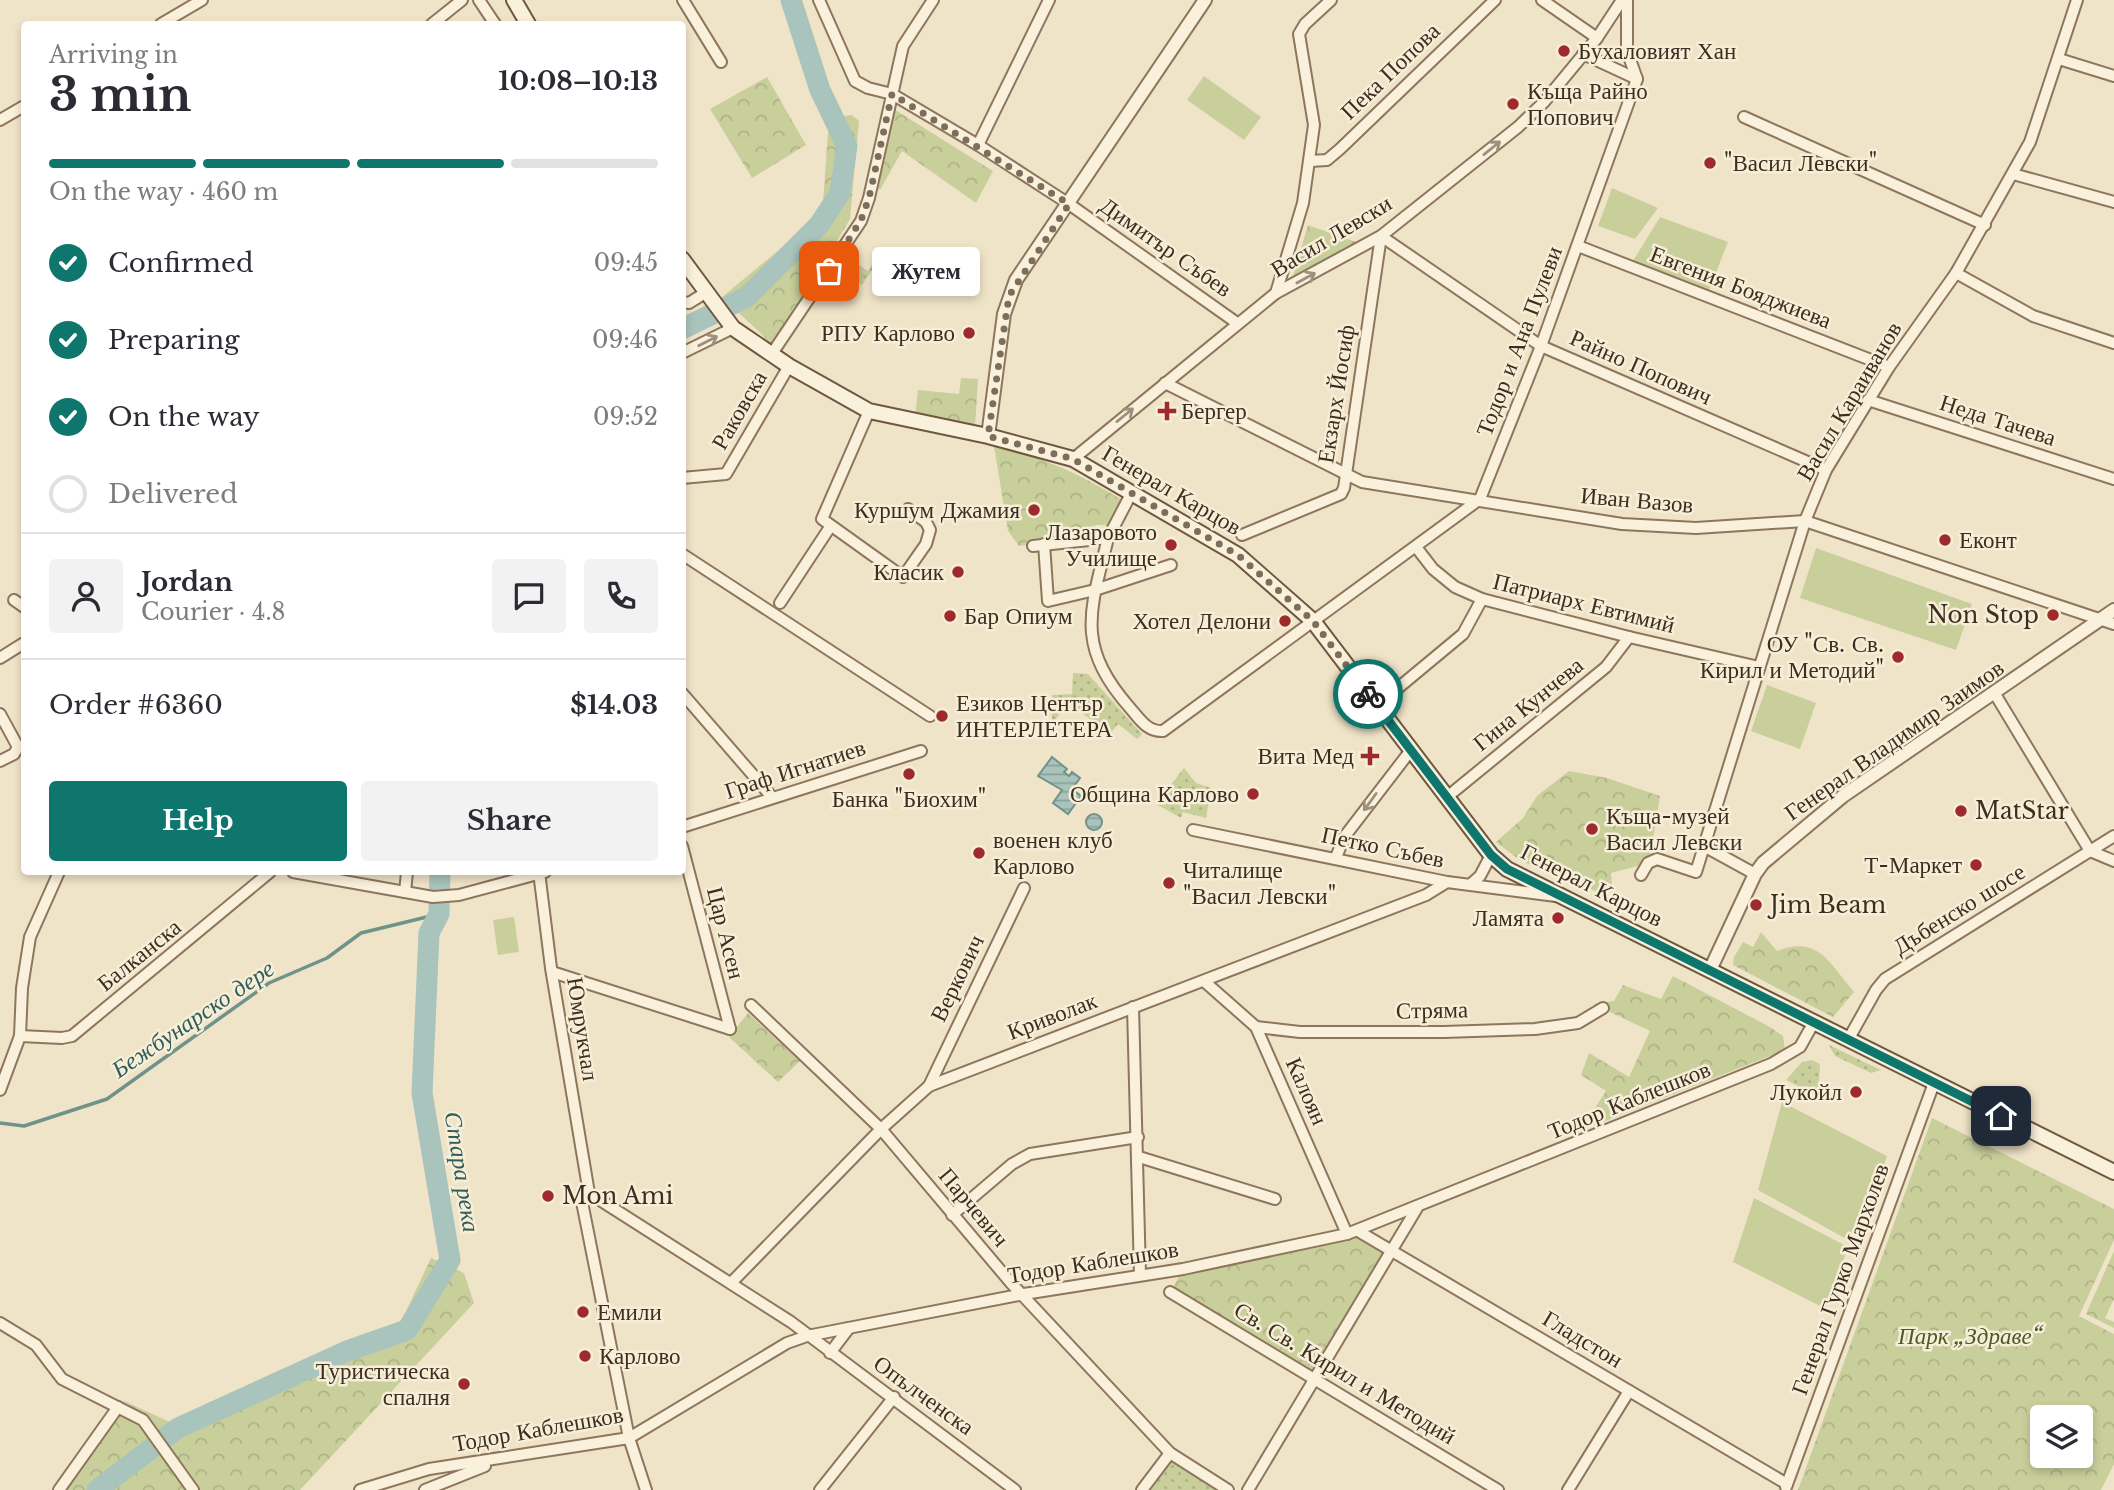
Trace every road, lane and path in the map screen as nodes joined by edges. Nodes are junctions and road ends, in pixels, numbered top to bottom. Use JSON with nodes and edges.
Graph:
{"nodes":[{"id":1,"x":202,"y":0,"type":"edge"},
{"id":2,"x":462,"y":0,"type":"edge"},
{"id":3,"x":479,"y":0,"type":"edge"},
{"id":4,"x":514,"y":0,"type":"edge"},
{"id":5,"x":683,"y":0,"type":"edge"},
{"id":6,"x":819,"y":0,"type":"edge"},
{"id":7,"x":933,"y":0,"type":"edge"},
{"id":8,"x":1049,"y":0,"type":"edge"},
{"id":9,"x":1205,"y":0,"type":"edge"},
{"id":10,"x":1331,"y":0,"type":"edge"},
{"id":11,"x":1495,"y":0,"type":"edge"},
{"id":12,"x":1542,"y":0,"type":"edge"},
{"id":13,"x":1622,"y":0,"type":"edge"},
{"id":14,"x":1627,"y":0,"type":"edge"},
{"id":15,"x":2077,"y":0,"type":"edge"},
{"id":16,"x":167,"y":21,"type":"edge"},
{"id":17,"x":436,"y":21,"type":"edge"},
{"id":18,"x":493,"y":21,"type":"edge"},
{"id":19,"x":525,"y":21,"type":"edge"},
{"id":20,"x":1597,"y":38,"type":"junction"},
{"id":21,"x":1584,"y":54,"type":"junction"},
{"id":22,"x":2059,"y":59,"type":"junction"},
{"id":23,"x":721,"y":62,"type":"dead end"},
{"id":24,"x":2114,"y":76,"type":"edge"},
{"id":25,"x":1637,"y":79,"type":"junction"},
{"id":26,"x":892,"y":94,"type":"junction"},
{"id":27,"x":21,"y":108,"type":"edge"},
{"id":28,"x":1744,"y":117,"type":"dead end"},
{"id":29,"x":0,"y":120,"type":"edge"},
{"id":30,"x":978,"y":145,"type":"junction"},
{"id":31,"x":1310,"y":161,"type":"junction"},
{"id":32,"x":2012,"y":174,"type":"junction"},
{"id":33,"x":2114,"y":202,"type":"edge"},
{"id":34,"x":1069,"y":204,"type":"junction"},
{"id":35,"x":1985,"y":225,"type":"junction"},
{"id":36,"x":1381,"y":236,"type":"junction"},
{"id":37,"x":1578,"y":246,"type":"junction"},
{"id":38,"x":686,"y":265,"type":"edge"},
{"id":39,"x":1956,"y":273,"type":"junction"},
{"id":40,"x":705,"y":293,"type":"junction"},
{"id":41,"x":1276,"y":293,"type":"junction"},
{"id":42,"x":686,"y":303,"type":"edge"},
{"id":43,"x":1237,"y":323,"type":"junction"},
{"id":44,"x":733,"y":328,"type":"junction"},
{"id":45,"x":2114,"y":343,"type":"edge"},
{"id":46,"x":1541,"y":346,"type":"junction"},
{"id":47,"x":686,"y":351,"type":"edge"},
{"id":48,"x":771,"y":355,"type":"junction"},
{"id":49,"x":789,"y":366,"type":"junction"},
{"id":50,"x":1889,"y":368,"type":"junction"},
{"id":51,"x":1165,"y":383,"type":"junction"},
{"id":52,"x":1868,"y":400,"type":"junction"},
{"id":53,"x":869,"y":411,"type":"junction"},
{"id":54,"x":988,"y":436,"type":"junction"},
{"id":55,"x":1073,"y":459,"type":"junction"},
{"id":56,"x":1826,"y":470,"type":"junction"},
{"id":57,"x":1345,"y":476,"type":"junction"},
{"id":58,"x":686,"y":478,"type":"edge"},
{"id":59,"x":2114,"y":479,"type":"edge"},
{"id":60,"x":1132,"y":492,"type":"junction"},
{"id":61,"x":1480,"y":499,"type":"junction"},
{"id":62,"x":908,"y":509,"type":"dead end"},
{"id":63,"x":1805,"y":521,"type":"junction"},
{"id":64,"x":830,"y":527,"type":"junction"},
{"id":65,"x":1242,"y":535,"type":"dead end"},
{"id":66,"x":1108,"y":538,"type":"junction"},
{"id":67,"x":1416,"y":547,"type":"junction"},
{"id":68,"x":686,"y":557,"type":"edge"},
{"id":69,"x":1171,"y":565,"type":"dead end"},
{"id":70,"x":1095,"y":590,"type":"junction"},
{"id":71,"x":1482,"y":599,"type":"junction"},
{"id":72,"x":14,"y":600,"type":"dead end"},
{"id":73,"x":780,"y":603,"type":"dead end"},
{"id":74,"x":21,"y":605,"type":"edge"},
{"id":75,"x":2114,"y":610,"type":"edge"},
{"id":76,"x":1313,"y":621,"type":"junction"},
{"id":77,"x":2108,"y":622,"type":"edge"},
{"id":78,"x":1629,"y":638,"type":"junction"},
{"id":79,"x":21,"y":645,"type":"edge"},
{"id":80,"x":0,"y":658,"type":"edge"},
{"id":81,"x":1759,"y":667,"type":"junction"},
{"id":82,"x":1392,"y":693,"type":"dead end"},
{"id":83,"x":1994,"y":694,"type":"junction"},
{"id":84,"x":686,"y":698,"type":"edge"},
{"id":85,"x":0,"y":714,"type":"edge"},
{"id":86,"x":929,"y":716,"type":"dead end"},
{"id":87,"x":1411,"y":750,"type":"junction"},
{"id":88,"x":921,"y":751,"type":"dead end"},
{"id":89,"x":0,"y":761,"type":"edge"},
{"id":90,"x":772,"y":797,"type":"junction"},
{"id":91,"x":1447,"y":797,"type":"junction"},
{"id":92,"x":686,"y":826,"type":"edge"},
{"id":93,"x":1193,"y":830,"type":"dead end"},
{"id":94,"x":2114,"y":836,"type":"edge"},
{"id":95,"x":1704,"y":846,"type":"junction"},
{"id":96,"x":2090,"y":851,"type":"junction"},
{"id":97,"x":1491,"y":855,"type":"junction"},
{"id":98,"x":1336,"y":857,"type":"junction"},
{"id":99,"x":686,"y":861,"type":"edge"},
{"id":100,"x":2114,"y":861,"type":"edge"},
{"id":101,"x":1755,"y":874,"type":"junction"},
{"id":102,"x":58,"y":875,"type":"edge"},
{"id":103,"x":266,"y":875,"type":"edge"},
{"id":104,"x":407,"y":875,"type":"edge"},
{"id":105,"x":530,"y":875,"type":"edge"},
{"id":106,"x":541,"y":875,"type":"edge"},
{"id":107,"x":351,"y":876,"type":"edge"},
{"id":108,"x":1641,"y":876,"type":"dead end"},
{"id":109,"x":1447,"y":882,"type":"junction"},
{"id":110,"x":1471,"y":884,"type":"junction"},
{"id":111,"x":1024,"y":888,"type":"dead end"},
{"id":112,"x":405,"y":892,"type":"junction"},
{"id":113,"x":1565,"y":898,"type":"junction"},
{"id":114,"x":1710,"y":970,"type":"junction"},
{"id":115,"x":552,"y":972,"type":"junction"},
{"id":116,"x":1205,"y":982,"type":"junction"},
{"id":117,"x":751,"y":1005,"type":"dead end"},
{"id":118,"x":1133,"y":1007,"type":"junction"},
{"id":119,"x":1603,"y":1008,"type":"dead end"},
{"id":120,"x":1814,"y":1023,"type":"junction"},
{"id":121,"x":1256,"y":1027,"type":"junction"},
{"id":122,"x":20,"y":1036,"type":"junction"},
{"id":123,"x":1848,"y":1040,"type":"junction"},
{"id":124,"x":1934,"y":1083,"type":"junction"},
{"id":125,"x":929,"y":1086,"type":"junction"},
{"id":126,"x":0,"y":1090,"type":"edge"},
{"id":127,"x":881,"y":1129,"type":"junction"},
{"id":128,"x":1138,"y":1137,"type":"junction"},
{"id":129,"x":1139,"y":1157,"type":"junction"},
{"id":130,"x":2114,"y":1172,"type":"edge"},
{"id":131,"x":586,"y":1198,"type":"junction"},
{"id":132,"x":1275,"y":1199,"type":"dead end"},
{"id":133,"x":1417,"y":1208,"type":"junction"},
{"id":134,"x":951,"y":1215,"type":"junction"},
{"id":135,"x":1353,"y":1233,"type":"junction"},
{"id":136,"x":1393,"y":1251,"type":"junction"},
{"id":137,"x":1140,"y":1275,"type":"junction"},
{"id":138,"x":732,"y":1282,"type":"junction"},
{"id":139,"x":1170,"y":1293,"type":"dead end"},
{"id":140,"x":1024,"y":1294,"type":"junction"},
{"id":141,"x":0,"y":1323,"type":"edge"},
{"id":142,"x":849,"y":1328,"type":"junction"},
{"id":143,"x":807,"y":1336,"type":"junction"},
{"id":144,"x":830,"y":1353,"type":"junction"},
{"id":145,"x":1315,"y":1379,"type":"junction"},
{"id":146,"x":1629,"y":1391,"type":"junction"},
{"id":147,"x":894,"y":1397,"type":"junction"},
{"id":148,"x":118,"y":1408,"type":"junction"},
{"id":149,"x":629,"y":1438,"type":"junction"},
{"id":150,"x":1170,"y":1453,"type":"junction"},
{"id":151,"x":497,"y":1461,"type":"junction"},
{"id":152,"x":1786,"y":1487,"type":"edge"},
{"id":153,"x":59,"y":1490,"type":"edge"},
{"id":154,"x":193,"y":1490,"type":"edge"},
{"id":155,"x":360,"y":1490,"type":"edge"},
{"id":156,"x":425,"y":1490,"type":"edge"},
{"id":157,"x":646,"y":1490,"type":"edge"},
{"id":158,"x":820,"y":1490,"type":"edge"},
{"id":159,"x":1015,"y":1490,"type":"edge"},
{"id":160,"x":1142,"y":1490,"type":"edge"},
{"id":161,"x":1228,"y":1490,"type":"edge"},
{"id":162,"x":1248,"y":1490,"type":"edge"},
{"id":163,"x":1498,"y":1490,"type":"edge"},
{"id":164,"x":1568,"y":1490,"type":"edge"}],
"edges":[{"from":1,"to":16,"type":"street"},
{"from":2,"to":17,"type":"street"},
{"from":3,"to":18,"type":"street"},
{"from":4,"to":19,"type":"main road"},
{"from":5,"to":23,"type":"street"},
{"from":6,"to":26,"type":"street","name":"Димитър Събев"},
{"from":7,"to":26,"type":"street"},
{"from":8,"to":30,"type":"street"},
{"from":9,"to":34,"type":"street"},
{"from":10,"to":31,"type":"street"},
{"from":11,"to":31,"type":"street","name":"Пека Попова"},
{"from":12,"to":20,"type":"street"},
{"from":13,"to":20,"type":"street","name":"Васил Левски"},
{"from":14,"to":25,"type":"street"},
{"from":15,"to":22,"type":"street","name":"Васил Караиванов"},
{"from":20,"to":21,"type":"street","name":"Васил Левски"},
{"from":21,"to":25,"type":"street"},
{"from":36,"to":21,"type":"street","name":"Васил Левски","one_way":true},
{"from":22,"to":24,"type":"street"},
{"from":22,"to":32,"type":"street","name":"Васил Караиванов"},
{"from":25,"to":37,"type":"street","name":"Тодор и Ана Пулеви"},
{"from":26,"to":30,"type":"street","name":"Димитър Събев"},
{"from":26,"to":48,"type":"street"},
{"from":27,"to":29,"type":"street"},
{"from":28,"to":35,"type":"street"},
{"from":30,"to":34,"type":"street","name":"Димитър Събев"},
{"from":31,"to":41,"type":"street"},
{"from":32,"to":33,"type":"street"},
{"from":32,"to":35,"type":"street","name":"Васил Караиванов"},
{"from":34,"to":43,"type":"street","name":"Димитър Събев"},
{"from":34,"to":54,"type":"street"},
{"from":35,"to":39,"type":"street","name":"Васил Караиванов"},
{"from":41,"to":36,"type":"street","name":"Васил Левски","one_way":true},
{"from":36,"to":46,"type":"street","name":"Райно Попович"},
{"from":36,"to":57,"type":"street","name":"Екзарх Йосиф"},
{"from":37,"to":46,"type":"street","name":"Тодор и Ана Пулеви"},
{"from":37,"to":50,"type":"street","name":"Евгения Бояджиева"},
{"from":38,"to":40,"type":"main road","name":"Генерал Карцов"},
{"from":39,"to":45,"type":"street"},
{"from":39,"to":50,"type":"street","name":"Васил Караиванов"},
{"from":40,"to":42,"type":"street"},
{"from":40,"to":44,"type":"main road","name":"Генерал Карцов"},
{"from":41,"to":43,"type":"street","name":"Васил Левски"},
{"from":43,"to":51,"type":"street","name":"Васил Левски"},
{"from":47,"to":44,"type":"street","one_way":true},
{"from":44,"to":48,"type":"main road","name":"Генерал Карцов"},
{"from":46,"to":56,"type":"street","name":"Райно Попович"},
{"from":46,"to":61,"type":"street","name":"Тодор и Ана Пулеви"},
{"from":48,"to":49,"type":"main road","name":"Генерал Карцов"},
{"from":49,"to":53,"type":"main road","name":"Генерал Карцов"},
{"from":49,"to":58,"type":"street","name":"Раковска"},
{"from":50,"to":52,"type":"street","name":"Васил Караиванов"},
{"from":55,"to":51,"type":"street","name":"Васил Левски","one_way":true},
{"from":51,"to":57,"type":"street","name":"Иван Вазов"},
{"from":52,"to":56,"type":"street","name":"Васил Караиванов"},
{"from":52,"to":59,"type":"street","name":"Неда Тачева"},
{"from":53,"to":54,"type":"main road","name":"Генерал Карцов"},
{"from":53,"to":64,"type":"street"},
{"from":54,"to":55,"type":"main road","name":"Генерал Карцов"},
{"from":55,"to":60,"type":"main road","name":"Генерал Карцов"},
{"from":56,"to":63,"type":"street","name":"Васил Караиванов"},
{"from":57,"to":61,"type":"street","name":"Иван Вазов"},
{"from":57,"to":65,"type":"street","name":"Екзарх Йосиф"},
{"from":60,"to":66,"type":"street"},
{"from":60,"to":76,"type":"main road","name":"Генерал Карцов"},
{"from":61,"to":63,"type":"street","name":"Иван Вазов"},
{"from":61,"to":67,"type":"street"},
{"from":62,"to":64,"type":"street"},
{"from":63,"to":77,"type":"street","name":"Иван Вазов"},
{"from":63,"to":81,"type":"street","name":"Васил Караиванов"},
{"from":64,"to":73,"type":"street"},
{"from":66,"to":70,"type":"street"},
{"from":66,"to":70,"type":"street"},
{"from":67,"to":71,"type":"street","name":"Патриарх Евтимий"},
{"from":67,"to":76,"type":"street"},
{"from":68,"to":86,"type":"street"},
{"from":69,"to":70,"type":"street"},
{"from":70,"to":76,"type":"street"},
{"from":71,"to":78,"type":"street","name":"Патриарх Евтимий"},
{"from":71,"to":82,"type":"street"},
{"from":72,"to":74,"type":"street"},
{"from":75,"to":77,"type":"street","name":"Генерал Владимир Заимов"},
{"from":76,"to":87,"type":"main road","name":"Генерал Карцов"},
{"from":77,"to":83,"type":"street","name":"Генерал Владимир Заимов"},
{"from":78,"to":81,"type":"street","name":"Патриарх Евтимий"},
{"from":78,"to":91,"type":"street","name":"Гина Кунчева"},
{"from":79,"to":80,"type":"street"},
{"from":81,"to":95,"type":"street","name":"Васил Караиванов"},
{"from":83,"to":96,"type":"street"},
{"from":83,"to":101,"type":"street","name":"Генерал Владимир Заимов"},
{"from":84,"to":90,"type":"street"},
{"from":85,"to":89,"type":"street"},
{"from":87,"to":91,"type":"main road","name":"Генерал Карцов"},
{"from":87,"to":98,"type":"street","one_way":true},
{"from":88,"to":90,"type":"street","name":"Граф Игнатиев"},
{"from":90,"to":92,"type":"street","name":"Граф Игнатиев"},
{"from":91,"to":97,"type":"main road","name":"Генерал Карцов"},
{"from":93,"to":98,"type":"street","name":"Петко Събев"},
{"from":94,"to":96,"type":"street","name":"Дъбенско шосе"},
{"from":95,"to":101,"type":"street"},
{"from":95,"to":108,"type":"street","name":"Васил Караиванов"},
{"from":96,"to":100,"type":"street"},
{"from":96,"to":123,"type":"street","name":"Дъбенско шосе"},
{"from":97,"to":110,"type":"street"},
{"from":97,"to":113,"type":"main road","name":"Генерал Карцов"},
{"from":98,"to":109,"type":"street","name":"Петко Събев"},
{"from":99,"to":115,"type":"street","name":"Цар Асен"},
{"from":101,"to":114,"type":"street","name":"Генерал Владимир Заимов"},
{"from":102,"to":122,"type":"street"},
{"from":103,"to":122,"type":"street","name":"Балканска"},
{"from":104,"to":112,"type":"street"},
{"from":105,"to":112,"type":"street"},
{"from":106,"to":115,"type":"street","name":"Юмрукчал"},
{"from":107,"to":112,"type":"street"},
{"from":109,"to":110,"type":"street","name":"Петко Събев"},
{"from":109,"to":116,"type":"street","name":"Криволак"},
{"from":110,"to":113,"type":"street","name":"Петко Събев"},
{"from":111,"to":125,"type":"street","name":"Веркович"},
{"from":113,"to":114,"type":"main road","name":"Генерал Карцов"},
{"from":114,"to":120,"type":"main road","name":"Генерал Карцов"},
{"from":115,"to":131,"type":"street","name":"Юмрукчал"},
{"from":116,"to":118,"type":"street","name":"Криволак"},
{"from":116,"to":121,"type":"street","name":"Калоян"},
{"from":117,"to":127,"type":"street","name":"Парчевич"},
{"from":118,"to":125,"type":"street","name":"Криволак"},
{"from":118,"to":128,"type":"street"},
{"from":119,"to":121,"type":"street","name":"Стряма"},
{"from":120,"to":123,"type":"main road","name":"Генерал Карцов"},
{"from":120,"to":133,"type":"street","name":"Тодор Каблешков"},
{"from":121,"to":135,"type":"street","name":"Калоян"},
{"from":122,"to":126,"type":"street"},
{"from":123,"to":124,"type":"main road","name":"Генерал Карцов"},
{"from":124,"to":130,"type":"main road","name":"Генерал Карцов"},
{"from":124,"to":152,"type":"street","name":"Генерал Гурко Мархолев"},
{"from":125,"to":127,"type":"street","name":"Криволак"},
{"from":127,"to":134,"type":"street","name":"Парчевич"},
{"from":127,"to":138,"type":"street","name":"Криволак"},
{"from":128,"to":129,"type":"street"},
{"from":128,"to":134,"type":"street"},
{"from":129,"to":132,"type":"street"},
{"from":129,"to":137,"type":"street"},
{"from":131,"to":138,"type":"street","name":"Опълченска"},
{"from":131,"to":149,"type":"street","name":"Юмрукчал"},
{"from":133,"to":135,"type":"street","name":"Тодор Каблешков"},
{"from":133,"to":136,"type":"street"},
{"from":134,"to":140,"type":"street","name":"Парчевич"},
{"from":135,"to":136,"type":"street","name":"Гладстон"},
{"from":135,"to":137,"type":"street","name":"Тодор Каблешков"},
{"from":136,"to":145,"type":"street"},
{"from":136,"to":146,"type":"street","name":"Гладстон"},
{"from":137,"to":140,"type":"street","name":"Тодор Каблешков"},
{"from":138,"to":143,"type":"street","name":"Опълченска"},
{"from":139,"to":145,"type":"street","name":"Св. Св. Кирил и Методий"},
{"from":140,"to":142,"type":"street","name":"Тодор Каблешков"},
{"from":140,"to":150,"type":"street","name":"Парчевич"},
{"from":141,"to":148,"type":"street"},
{"from":142,"to":143,"type":"street","name":"Тодор Каблешков"},
{"from":142,"to":144,"type":"street"},
{"from":143,"to":144,"type":"street","name":"Опълченска"},
{"from":143,"to":149,"type":"street","name":"Тодор Каблешков"},
{"from":144,"to":147,"type":"street","name":"Опълченска"},
{"from":145,"to":162,"type":"street"},
{"from":145,"to":163,"type":"street","name":"Св. Св. Кирил и Методий"},
{"from":146,"to":152,"type":"street","name":"Гладстон"},
{"from":146,"to":164,"type":"street"},
{"from":147,"to":158,"type":"street"},
{"from":147,"to":159,"type":"street","name":"Опълченска"},
{"from":148,"to":153,"type":"street"},
{"from":148,"to":154,"type":"street"},
{"from":149,"to":151,"type":"street","name":"Тодор Каблешков"},
{"from":149,"to":157,"type":"street","name":"Юмрукчал"},
{"from":150,"to":160,"type":"street"},
{"from":150,"to":161,"type":"street","name":"Парчевич"},
{"from":151,"to":155,"type":"street","name":"Тодор Каблешков"},
{"from":151,"to":156,"type":"street"}]}
